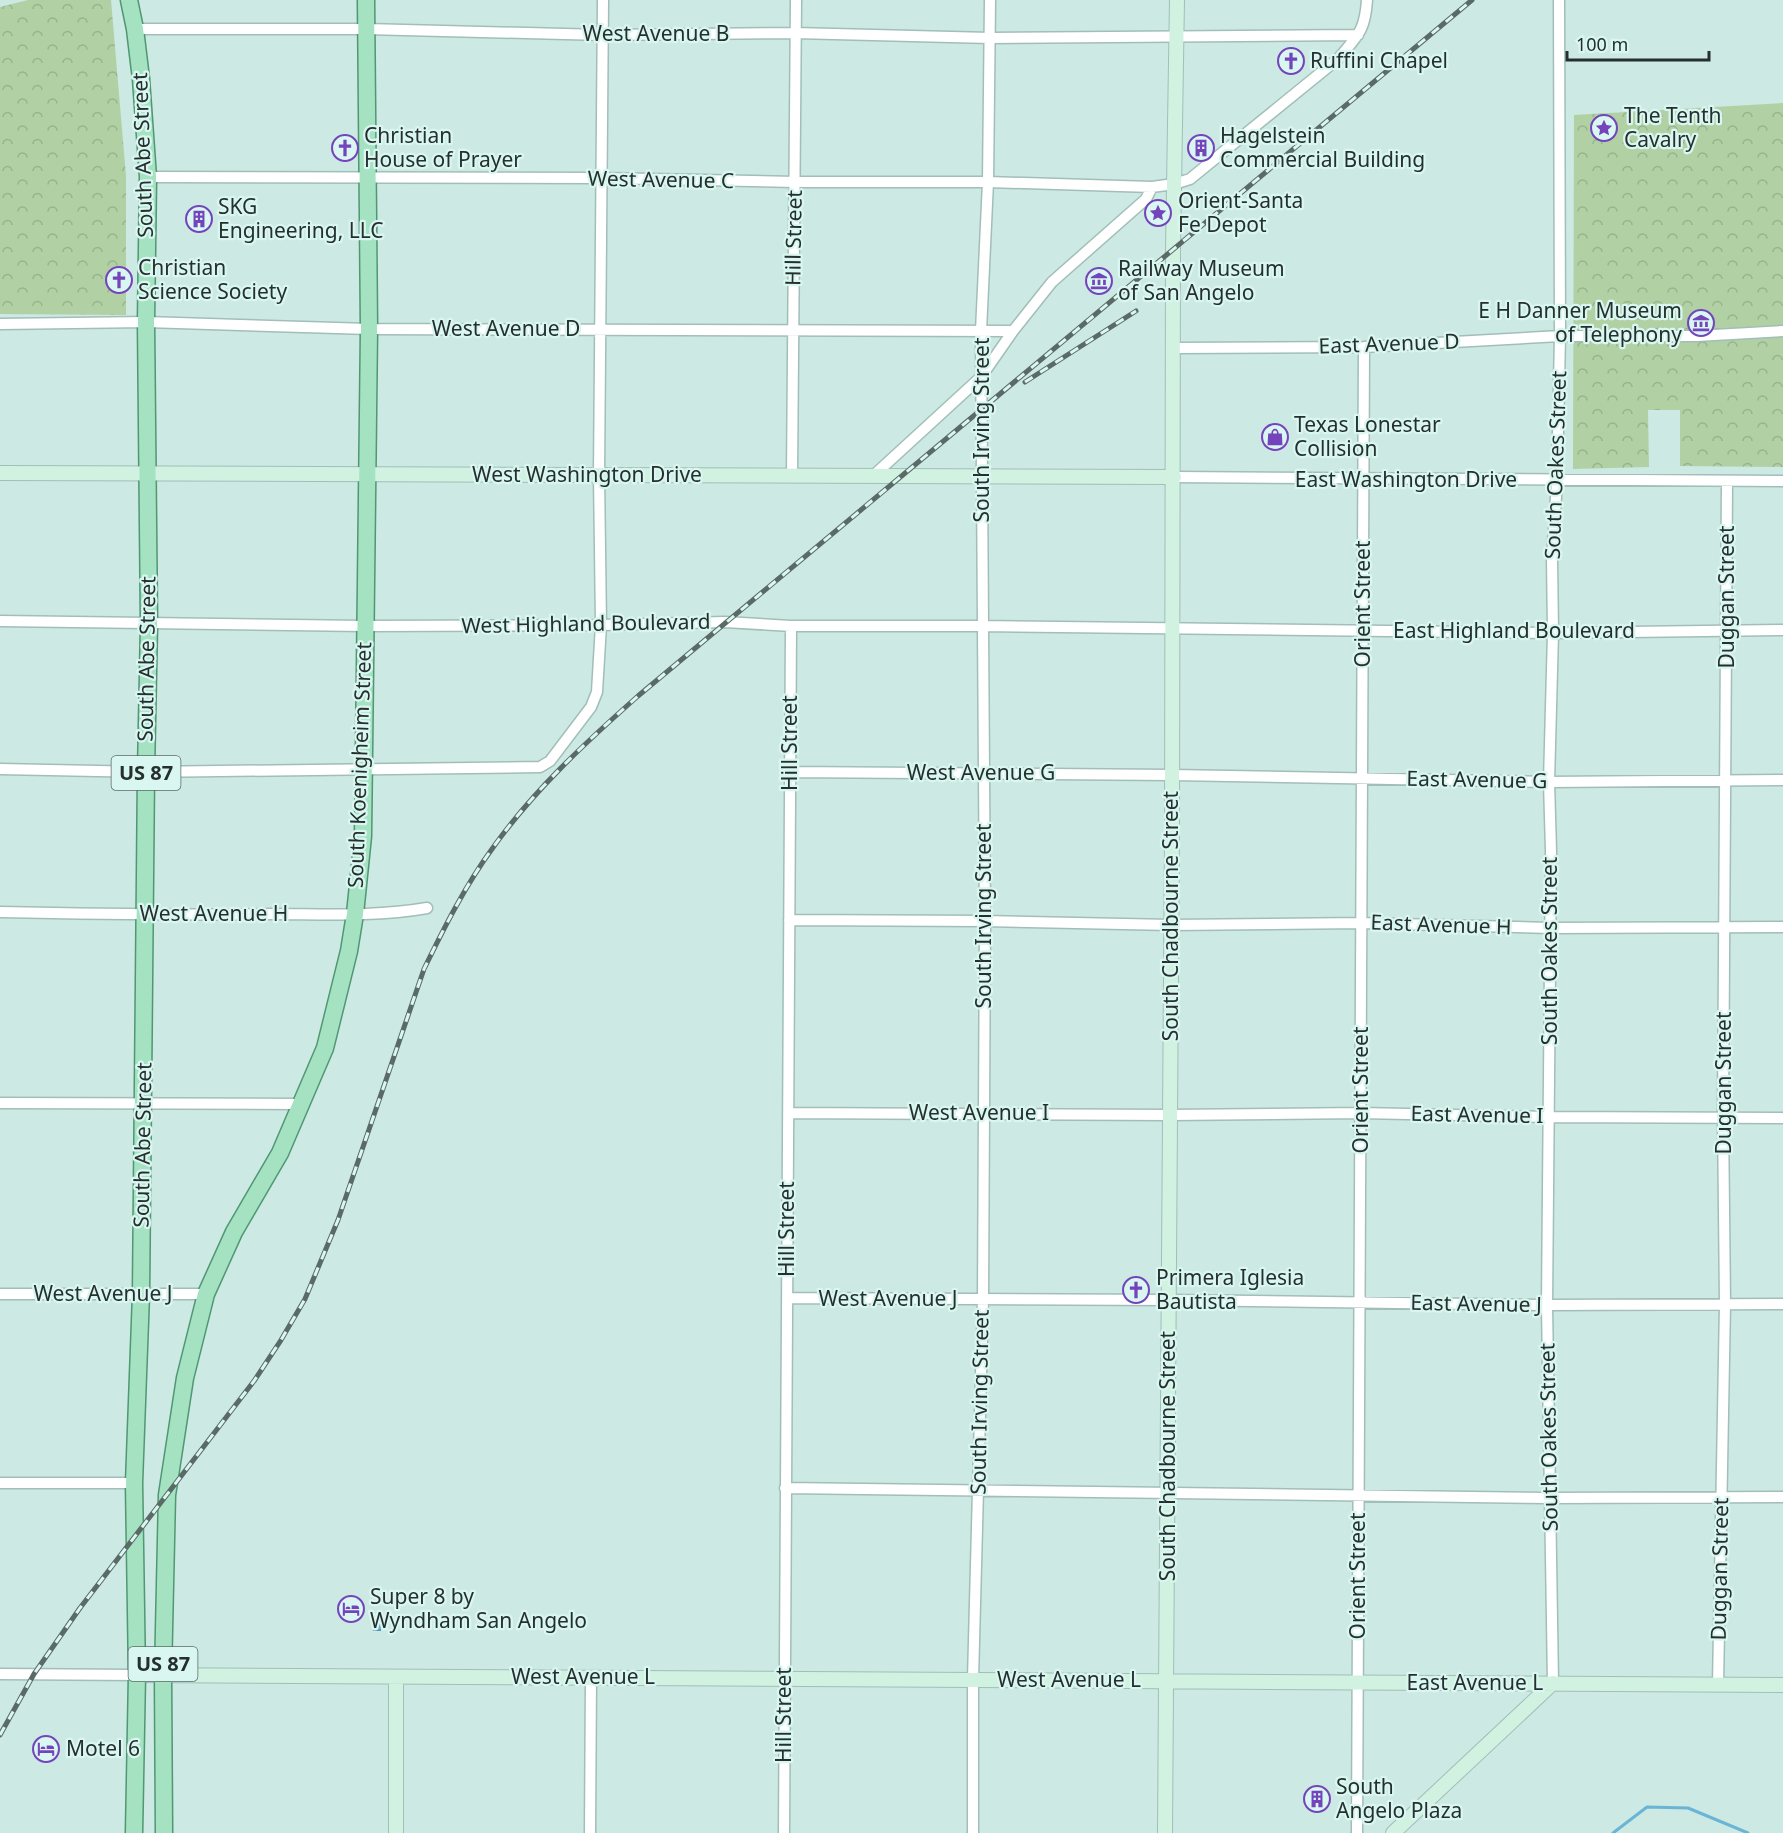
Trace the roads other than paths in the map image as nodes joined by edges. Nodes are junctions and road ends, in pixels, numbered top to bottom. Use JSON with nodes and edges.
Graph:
{"nodes":[{"id":1,"x":366,"y":0,"type":"edge"},
{"id":2,"x":603,"y":0,"type":"edge"},
{"id":3,"x":796,"y":0,"type":"edge"},
{"id":4,"x":990,"y":0,"type":"edge"},
{"id":5,"x":1177,"y":0,"type":"edge"},
{"id":6,"x":1367,"y":0,"type":"edge"},
{"id":7,"x":1559,"y":0,"type":"edge"},
{"id":8,"x":132,"y":14,"type":"edge"},
{"id":9,"x":366,"y":29,"type":"junction"},
{"id":10,"x":795,"y":33,"type":"junction"},
{"id":11,"x":603,"y":35,"type":"junction"},
{"id":12,"x":1358,"y":35,"type":"junction"},
{"id":13,"x":1177,"y":36,"type":"junction"},
{"id":14,"x":990,"y":38,"type":"junction"},
{"id":15,"x":148,"y":177,"type":"junction"},
{"id":16,"x":367,"y":177,"type":"junction"},
{"id":17,"x":601,"y":178,"type":"junction"},
{"id":18,"x":795,"y":182,"type":"junction"},
{"id":19,"x":988,"y":182,"type":"junction"},
{"id":20,"x":1174,"y":184,"type":"junction"},
{"id":21,"x":1152,"y":186,"type":"junction"},
{"id":22,"x":146,"y":322,"type":"junction"},
{"id":23,"x":0,"y":324,"type":"edge"},
{"id":24,"x":369,"y":329,"type":"junction"},
{"id":25,"x":602,"y":330,"type":"junction"},
{"id":26,"x":794,"y":330,"type":"junction"},
{"id":27,"x":981,"y":331,"type":"junction"},
{"id":28,"x":1013,"y":331,"type":"junction"},
{"id":29,"x":1783,"y":331,"type":"edge"},
{"id":30,"x":1560,"y":336,"type":"junction"},
{"id":31,"x":1364,"y":347,"type":"junction"},
{"id":32,"x":1174,"y":348,"type":"junction"},
{"id":33,"x":981,"y":377,"type":"junction"},
{"id":34,"x":0,"y":473,"type":"edge"},
{"id":35,"x":148,"y":474,"type":"junction"},
{"id":36,"x":366,"y":474,"type":"junction"},
{"id":37,"x":599,"y":475,"type":"junction"},
{"id":38,"x":792,"y":476,"type":"junction"},
{"id":39,"x":873,"y":476,"type":"junction"},
{"id":40,"x":982,"y":477,"type":"junction"},
{"id":41,"x":1174,"y":477,"type":"junction"},
{"id":42,"x":1364,"y":480,"type":"junction"},
{"id":43,"x":1557,"y":481,"type":"junction"},
{"id":44,"x":1727,"y":481,"type":"junction"},
{"id":45,"x":1783,"y":481,"type":"edge"},
{"id":46,"x":0,"y":621,"type":"edge"},
{"id":47,"x":149,"y":624,"type":"junction"},
{"id":48,"x":601,"y":625,"type":"junction"},
{"id":49,"x":364,"y":626,"type":"junction"},
{"id":50,"x":790,"y":626,"type":"junction"},
{"id":51,"x":982,"y":626,"type":"junction"},
{"id":52,"x":1173,"y":629,"type":"junction"},
{"id":53,"x":1727,"y":630,"type":"junction"},
{"id":54,"x":1783,"y":630,"type":"edge"},
{"id":55,"x":1363,"y":631,"type":"junction"},
{"id":56,"x":1553,"y":633,"type":"junction"},
{"id":57,"x":0,"y":768,"type":"edge"},
{"id":58,"x":362,"y":769,"type":"junction"},
{"id":59,"x":146,"y":772,"type":"junction"},
{"id":60,"x":790,"y":772,"type":"junction"},
{"id":61,"x":983,"y":773,"type":"junction"},
{"id":62,"x":1172,"y":775,"type":"junction"},
{"id":63,"x":1362,"y":777,"type":"junction"},
{"id":64,"x":1726,"y":780,"type":"junction"},
{"id":65,"x":1783,"y":780,"type":"edge"},
{"id":66,"x":1549,"y":782,"type":"junction"},
{"id":67,"x":427,"y":908,"type":"dead end"},
{"id":68,"x":0,"y":912,"type":"edge"},
{"id":69,"x":355,"y":914,"type":"junction"},
{"id":70,"x":145,"y":915,"type":"junction"},
{"id":71,"x":789,"y":920,"type":"junction"},
{"id":72,"x":985,"y":921,"type":"junction"},
{"id":73,"x":1361,"y":923,"type":"junction"},
{"id":74,"x":1171,"y":925,"type":"junction"},
{"id":75,"x":1725,"y":927,"type":"junction"},
{"id":76,"x":1783,"y":927,"type":"edge"},
{"id":77,"x":1550,"y":928,"type":"junction"},
{"id":78,"x":0,"y":1103,"type":"edge"},
{"id":79,"x":143,"y":1104,"type":"junction"},
{"id":80,"x":301,"y":1104,"type":"junction"},
{"id":81,"x":788,"y":1113,"type":"junction"},
{"id":82,"x":983,"y":1113,"type":"junction"},
{"id":83,"x":1360,"y":1113,"type":"junction"},
{"id":84,"x":1170,"y":1115,"type":"junction"},
{"id":85,"x":1549,"y":1117,"type":"junction"},
{"id":86,"x":1723,"y":1117,"type":"junction"},
{"id":87,"x":1783,"y":1118,"type":"edge"},
{"id":88,"x":0,"y":1294,"type":"edge"},
{"id":89,"x":141,"y":1294,"type":"junction"},
{"id":90,"x":206,"y":1294,"type":"junction"},
{"id":91,"x":787,"y":1299,"type":"junction"},
{"id":92,"x":983,"y":1300,"type":"junction"},
{"id":93,"x":1169,"y":1300,"type":"junction"},
{"id":94,"x":1359,"y":1303,"type":"junction"},
{"id":95,"x":1783,"y":1304,"type":"edge"},
{"id":96,"x":1547,"y":1305,"type":"junction"},
{"id":97,"x":1725,"y":1305,"type":"junction"},
{"id":98,"x":0,"y":1483,"type":"edge"},
{"id":99,"x":134,"y":1483,"type":"junction"},
{"id":100,"x":786,"y":1488,"type":"junction"},
{"id":101,"x":978,"y":1490,"type":"junction"},
{"id":102,"x":1168,"y":1494,"type":"junction"},
{"id":103,"x":1359,"y":1494,"type":"junction"},
{"id":104,"x":1720,"y":1496,"type":"junction"},
{"id":105,"x":1783,"y":1497,"type":"edge"},
{"id":106,"x":1550,"y":1498,"type":"junction"},
{"id":107,"x":0,"y":1674,"type":"edge"},
{"id":108,"x":137,"y":1675,"type":"junction"},
{"id":109,"x":163,"y":1675,"type":"junction"},
{"id":110,"x":396,"y":1677,"type":"junction"},
{"id":111,"x":591,"y":1677,"type":"junction"},
{"id":112,"x":784,"y":1678,"type":"junction"},
{"id":113,"x":973,"y":1679,"type":"junction"},
{"id":114,"x":1167,"y":1680,"type":"junction"},
{"id":115,"x":1358,"y":1683,"type":"junction"},
{"id":116,"x":1553,"y":1683,"type":"junction"},
{"id":117,"x":1718,"y":1685,"type":"junction"},
{"id":118,"x":1783,"y":1685,"type":"edge"},
{"id":119,"x":134,"y":1833,"type":"edge"},
{"id":120,"x":164,"y":1833,"type":"edge"},
{"id":121,"x":396,"y":1833,"type":"edge"},
{"id":122,"x":590,"y":1833,"type":"edge"},
{"id":123,"x":784,"y":1833,"type":"edge"},
{"id":124,"x":973,"y":1833,"type":"edge"},
{"id":125,"x":1165,"y":1833,"type":"edge"},
{"id":126,"x":1357,"y":1833,"type":"edge"},
{"id":127,"x":1393,"y":1833,"type":"edge"}],
"edges":[{"from":1,"to":9,"type":"main road","name":"South Koenigheim Street","number":"US 87"},
{"from":2,"to":11,"type":"street"},
{"from":3,"to":10,"type":"street","name":"Hill Street"},
{"from":4,"to":14,"type":"street","name":"South Irving Street"},
{"from":5,"to":13,"type":"main road","name":"South Chadbourne Street"},
{"from":6,"to":12,"type":"street"},
{"from":7,"to":30,"type":"street","name":"South Oakes Street"},
{"from":8,"to":9,"type":"street","name":"West Avenue B"},
{"from":8,"to":15,"type":"main road","name":"South Abe Street","number":"US 87"},
{"from":9,"to":11,"type":"street","name":"West Avenue B"},
{"from":9,"to":16,"type":"main road","name":"South Koenigheim Street","number":"US 87"},
{"from":10,"to":11,"type":"street","name":"West Avenue B"},
{"from":10,"to":14,"type":"street","name":"West Avenue B"},
{"from":10,"to":18,"type":"street","name":"Hill Street"},
{"from":11,"to":17,"type":"street"},
{"from":12,"to":13,"type":"street","name":"West Avenue B"},
{"from":12,"to":20,"type":"street"},
{"from":13,"to":14,"type":"street","name":"West Avenue B"},
{"from":13,"to":20,"type":"main road","name":"South Chadbourne Street"},
{"from":14,"to":19,"type":"street","name":"South Irving Street"},
{"from":15,"to":16,"type":"street","name":"West Avenue C"},
{"from":15,"to":22,"type":"main road","name":"South Abe Street","number":"US 87"},
{"from":16,"to":17,"type":"street","name":"West Avenue C"},
{"from":16,"to":24,"type":"main road","name":"South Koenigheim Street","number":"US 87"},
{"from":17,"to":18,"type":"street","name":"West Avenue C"},
{"from":17,"to":25,"type":"street"},
{"from":18,"to":19,"type":"street","name":"West Avenue C"},
{"from":18,"to":26,"type":"street","name":"Hill Street"},
{"from":19,"to":21,"type":"street","name":"West Avenue C"},
{"from":19,"to":27,"type":"street","name":"South Irving Street"},
{"from":20,"to":21,"type":"street","name":"West Avenue C"},
{"from":20,"to":32,"type":"main road","name":"South Chadbourne Street"},
{"from":21,"to":28,"type":"street"},
{"from":22,"to":23,"type":"street","name":"West Avenue D"},
{"from":22,"to":24,"type":"street","name":"West Avenue D"},
{"from":22,"to":35,"type":"main road","name":"South Abe Street","number":"US 87"},
{"from":24,"to":25,"type":"street","name":"West Avenue D"},
{"from":24,"to":36,"type":"main road","name":"South Koenigheim Street","number":"US 87"},
{"from":25,"to":26,"type":"street","name":"West Avenue D"},
{"from":25,"to":37,"type":"street"},
{"from":26,"to":27,"type":"street","name":"West Avenue D"},
{"from":26,"to":38,"type":"street","name":"Hill Street"},
{"from":27,"to":28,"type":"street","name":"West Avenue D"},
{"from":27,"to":33,"type":"street","name":"South Irving Street"},
{"from":28,"to":33,"type":"street"},
{"from":29,"to":30,"type":"street","name":"East Avenue D"},
{"from":30,"to":31,"type":"street","name":"East Avenue D"},
{"from":30,"to":43,"type":"street","name":"South Oakes Street"},
{"from":31,"to":32,"type":"street","name":"East Avenue D"},
{"from":31,"to":42,"type":"street","name":"Orient Street"},
{"from":32,"to":41,"type":"main road","name":"South Chadbourne Street"},
{"from":33,"to":39,"type":"street"},
{"from":33,"to":40,"type":"street","name":"South Irving Street"},
{"from":34,"to":35,"type":"main road","name":"West Washington Drive"},
{"from":35,"to":36,"type":"main road","name":"West Washington Drive"},
{"from":35,"to":47,"type":"main road","name":"South Abe Street","number":"US 87"},
{"from":36,"to":37,"type":"main road","name":"West Washington Drive"},
{"from":36,"to":49,"type":"main road","name":"South Koenigheim Street","number":"US 87"},
{"from":37,"to":38,"type":"main road","name":"West Washington Drive"},
{"from":37,"to":48,"type":"street"},
{"from":38,"to":39,"type":"main road","name":"West Washington Drive"},
{"from":39,"to":40,"type":"main road","name":"West Washington Drive"},
{"from":40,"to":41,"type":"main road","name":"West Washington Drive"},
{"from":40,"to":51,"type":"street","name":"South Irving Street"},
{"from":41,"to":42,"type":"street","name":"East Washington Drive"},
{"from":41,"to":52,"type":"main road","name":"South Chadbourne Street"},
{"from":42,"to":43,"type":"street","name":"East Washington Drive"},
{"from":42,"to":55,"type":"street","name":"Orient Street"},
{"from":43,"to":44,"type":"street","name":"East Washington Drive"},
{"from":43,"to":56,"type":"street","name":"South Oakes Street"},
{"from":44,"to":45,"type":"street","name":"East Washington Drive"},
{"from":44,"to":53,"type":"street","name":"Duggan Street"},
{"from":46,"to":47,"type":"street","name":"West Highland Boulevard"},
{"from":47,"to":49,"type":"street","name":"West Highland Boulevard"},
{"from":47,"to":59,"type":"main road","name":"South Abe Street","number":"US 87"},
{"from":48,"to":49,"type":"street","name":"West Highland Boulevard"},
{"from":48,"to":50,"type":"street","name":"West Highland Boulevard"},
{"from":48,"to":58,"type":"street"},
{"from":49,"to":58,"type":"main road","name":"South Koenigheim Street","number":"US 87"},
{"from":50,"to":51,"type":"street","name":"West Highland Boulevard"},
{"from":50,"to":60,"type":"street","name":"Hill Street"},
{"from":51,"to":52,"type":"street","name":"West Highland Boulevard"},
{"from":51,"to":61,"type":"street","name":"South Irving Street"},
{"from":52,"to":55,"type":"street","name":"East Highland Boulevard"},
{"from":52,"to":62,"type":"main road","name":"South Chadbourne Street"},
{"from":53,"to":54,"type":"street","name":"East Highland Boulevard"},
{"from":53,"to":56,"type":"street","name":"East Highland Boulevard"},
{"from":53,"to":64,"type":"street","name":"Duggan Street"},
{"from":55,"to":56,"type":"street","name":"East Highland Boulevard"},
{"from":55,"to":63,"type":"street","name":"Orient Street"},
{"from":56,"to":66,"type":"street","name":"South Oakes Street"},
{"from":57,"to":59,"type":"street"},
{"from":58,"to":59,"type":"street"},
{"from":58,"to":69,"type":"main road","name":"South Koenigheim Street","number":"US 87"},
{"from":59,"to":70,"type":"main road","name":"South Abe Street","number":"US 87"},
{"from":60,"to":61,"type":"street","name":"West Avenue G"},
{"from":60,"to":71,"type":"street","name":"Hill Street"},
{"from":61,"to":62,"type":"street","name":"West Avenue G"},
{"from":61,"to":72,"type":"street","name":"South Irving Street"},
{"from":62,"to":63,"type":"street","name":"East Avenue G"},
{"from":62,"to":74,"type":"main road","name":"South Chadbourne Street"},
{"from":63,"to":66,"type":"street","name":"East Avenue G"},
{"from":63,"to":73,"type":"street","name":"Orient Street"},
{"from":64,"to":65,"type":"street","name":"East Avenue G"},
{"from":64,"to":66,"type":"street","name":"East Avenue G"},
{"from":64,"to":75,"type":"street","name":"Duggan Street"},
{"from":66,"to":77,"type":"street","name":"South Oakes Street"},
{"from":67,"to":69,"type":"street","name":"West Avenue H"},
{"from":68,"to":70,"type":"street","name":"West Avenue H"},
{"from":69,"to":70,"type":"street","name":"West Avenue H"},
{"from":69,"to":80,"type":"main road","name":"South Koenigheim Street","number":"US 87"},
{"from":70,"to":79,"type":"main road","name":"South Abe Street","number":"US 87"},
{"from":71,"to":72,"type":"street"},
{"from":71,"to":81,"type":"street","name":"Hill Street"},
{"from":72,"to":74,"type":"street"},
{"from":72,"to":82,"type":"street","name":"South Irving Street"},
{"from":73,"to":74,"type":"street","name":"East Avenue H"},
{"from":73,"to":77,"type":"street","name":"East Avenue H"},
{"from":73,"to":83,"type":"street","name":"Orient Street"},
{"from":74,"to":84,"type":"main road","name":"South Chadbourne Street"},
{"from":75,"to":76,"type":"street","name":"East Avenue H"},
{"from":75,"to":77,"type":"street","name":"East Avenue H"},
{"from":75,"to":86,"type":"street","name":"Duggan Street"},
{"from":77,"to":85,"type":"street","name":"South Oakes Street"},
{"from":78,"to":79,"type":"street"},
{"from":79,"to":80,"type":"street"},
{"from":79,"to":89,"type":"main road","name":"South Abe Street","number":"US 87"},
{"from":80,"to":90,"type":"main road","name":"South Koenigheim Street","number":"US 87"},
{"from":81,"to":82,"type":"street","name":"West Avenue I"},
{"from":81,"to":91,"type":"street","name":"Hill Street"},
{"from":82,"to":84,"type":"street","name":"West Avenue I"},
{"from":82,"to":92,"type":"street","name":"South Irving Street"},
{"from":83,"to":84,"type":"street","name":"East Avenue I"},
{"from":83,"to":85,"type":"street","name":"East Avenue I"},
{"from":83,"to":94,"type":"street","name":"Orient Street"},
{"from":84,"to":93,"type":"main road","name":"South Chadbourne Street"},
{"from":85,"to":86,"type":"street","name":"East Avenue I"},
{"from":85,"to":96,"type":"street","name":"South Oakes Street"},
{"from":86,"to":87,"type":"street","name":"East Avenue I"},
{"from":86,"to":97,"type":"street","name":"Duggan Street"},
{"from":88,"to":89,"type":"street","name":"West Avenue J"},
{"from":89,"to":90,"type":"street","name":"West Avenue J"},
{"from":89,"to":99,"type":"main road","name":"South Abe Street","number":"US 87"},
{"from":90,"to":109,"type":"main road","name":"South Koenigheim Street","number":"US 87"},
{"from":91,"to":92,"type":"street","name":"West Avenue J"},
{"from":91,"to":100,"type":"street","name":"Hill Street"},
{"from":92,"to":93,"type":"street","name":"West Avenue J"},
{"from":92,"to":101,"type":"street","name":"South Irving Street"},
{"from":93,"to":94,"type":"street","name":"East Avenue J"},
{"from":93,"to":102,"type":"main road","name":"South Chadbourne Street"},
{"from":94,"to":96,"type":"street","name":"East Avenue J"},
{"from":94,"to":103,"type":"street","name":"Orient Street"},
{"from":95,"to":97,"type":"street","name":"East Avenue J"},
{"from":96,"to":97,"type":"street","name":"East Avenue J"},
{"from":96,"to":106,"type":"street","name":"South Oakes Street"},
{"from":97,"to":104,"type":"street","name":"Duggan Street"},
{"from":98,"to":99,"type":"street"},
{"from":99,"to":108,"type":"main road","name":"South Abe Street","number":"US 87"},
{"from":100,"to":101,"type":"street"},
{"from":100,"to":112,"type":"street","name":"Hill Street"},
{"from":101,"to":102,"type":"street"},
{"from":101,"to":113,"type":"street","name":"South Irving Street"},
{"from":102,"to":103,"type":"street"},
{"from":102,"to":114,"type":"main road","name":"South Chadbourne Street"},
{"from":103,"to":106,"type":"street"},
{"from":103,"to":115,"type":"street","name":"Orient Street"},
{"from":104,"to":105,"type":"street"},
{"from":104,"to":106,"type":"street"},
{"from":104,"to":117,"type":"street","name":"Duggan Street"},
{"from":106,"to":116,"type":"street","name":"South Oakes Street"},
{"from":107,"to":108,"type":"street","name":"West Avenue L"},
{"from":108,"to":109,"type":"main road","name":"West Avenue L"},
{"from":108,"to":119,"type":"main road","number":"US 87"},
{"from":109,"to":110,"type":"main road","name":"West Avenue L"},
{"from":109,"to":120,"type":"main road","number":"US 87"},
{"from":110,"to":111,"type":"main road","name":"West Avenue L"},
{"from":110,"to":121,"type":"main road"},
{"from":111,"to":112,"type":"main road","name":"West Avenue L"},
{"from":111,"to":122,"type":"street"},
{"from":112,"to":113,"type":"main road","name":"West Avenue L"},
{"from":112,"to":123,"type":"street","name":"Hill Street"},
{"from":113,"to":114,"type":"main road","name":"West Avenue L"},
{"from":113,"to":124,"type":"street","name":"South Irving Street"},
{"from":114,"to":115,"type":"main road","name":"East Avenue L"},
{"from":114,"to":125,"type":"main road","name":"South Chadbourne Street"},
{"from":115,"to":116,"type":"main road","name":"East Avenue L"},
{"from":115,"to":126,"type":"street","name":"Orient Street"},
{"from":116,"to":117,"type":"main road","name":"East Avenue L"},
{"from":116,"to":127,"type":"main road"},
{"from":117,"to":118,"type":"main road","name":"East Avenue L"}]}
